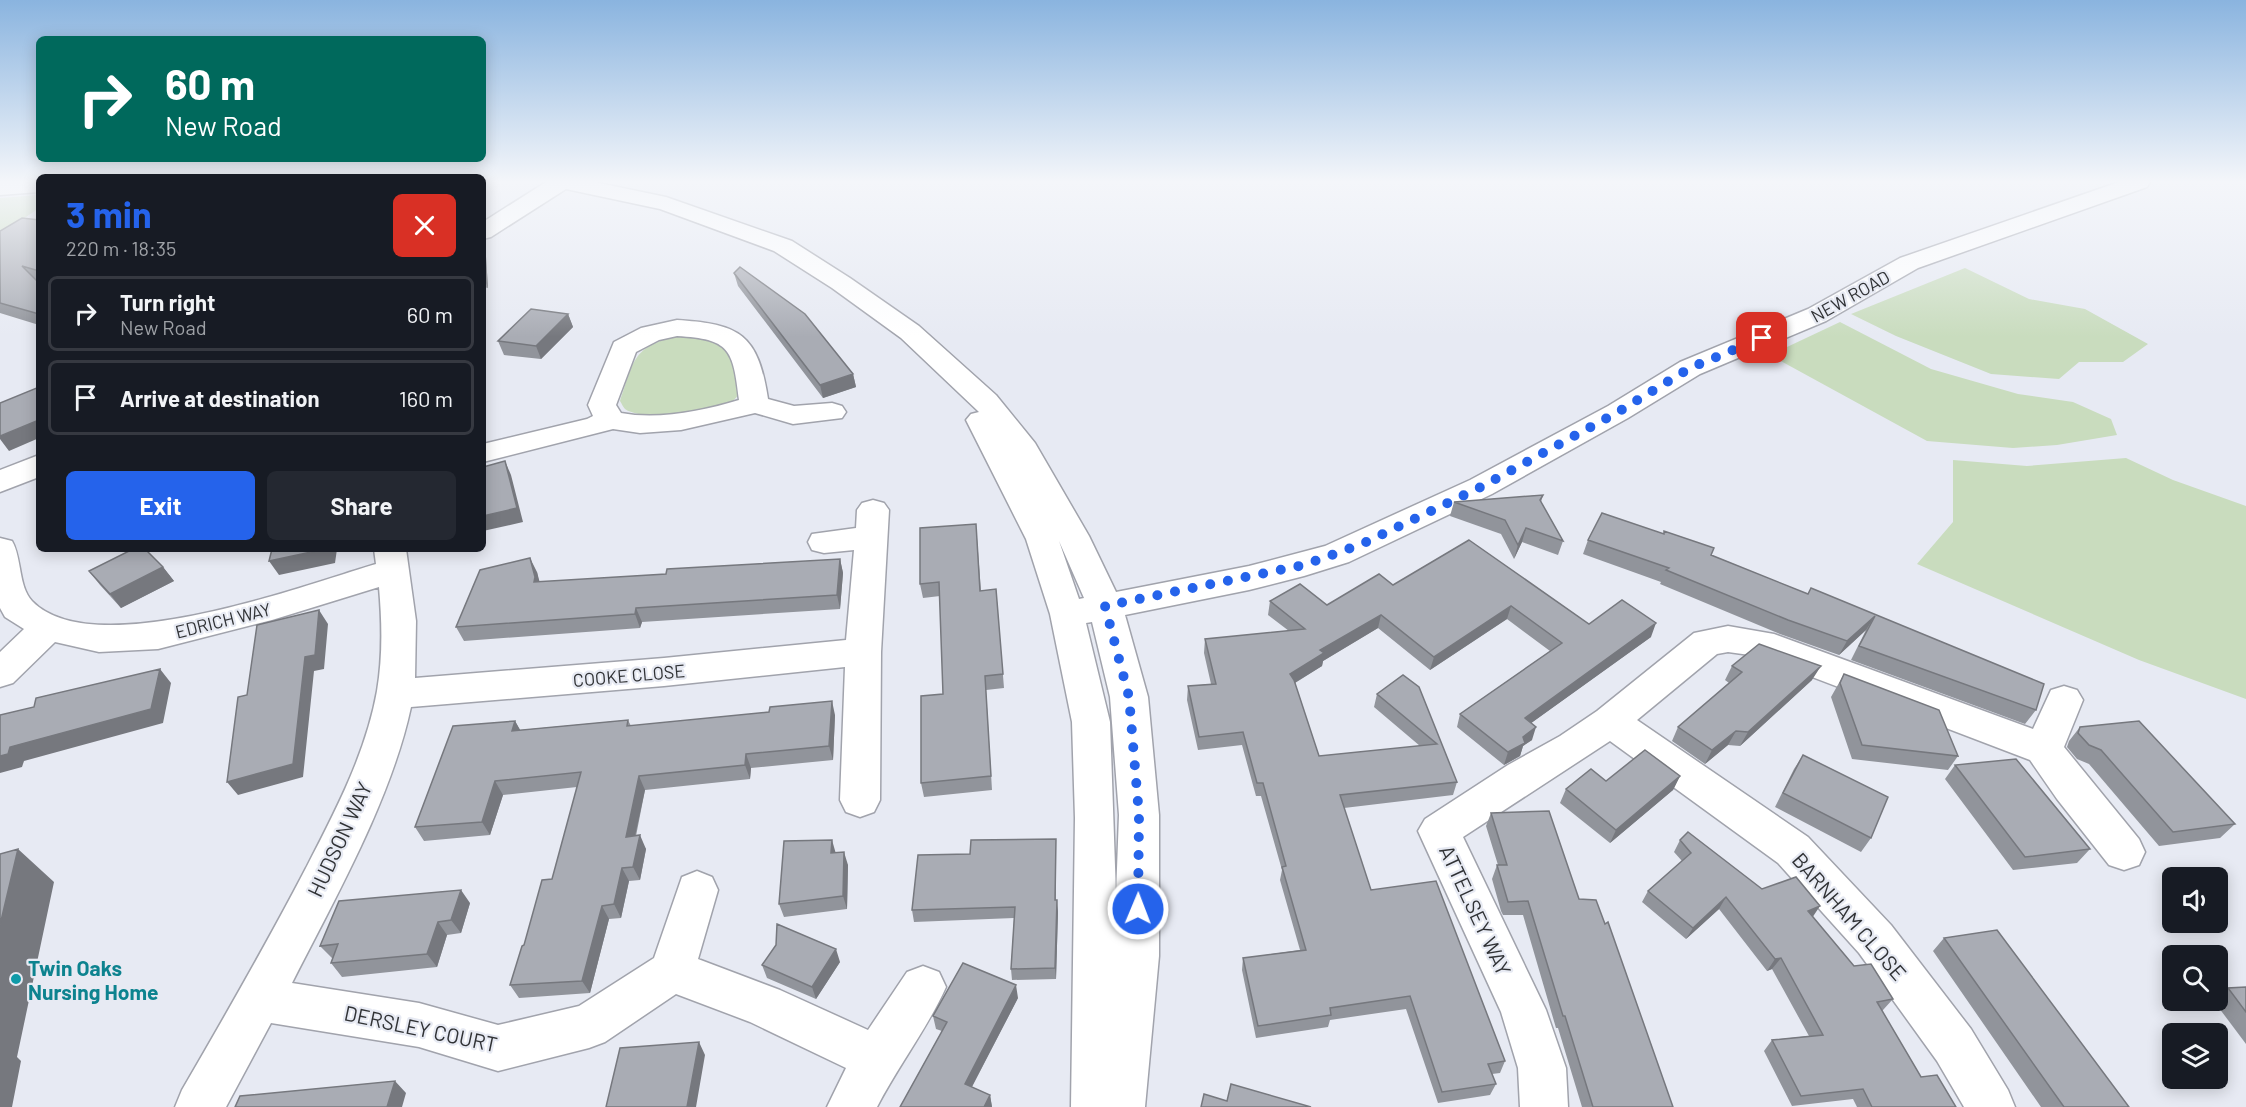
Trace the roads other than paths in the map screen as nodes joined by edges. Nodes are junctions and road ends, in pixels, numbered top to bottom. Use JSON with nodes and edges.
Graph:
{"nodes":[{"id":1,"x":749,"y":234,"type":"edge"},
{"id":2,"x":1992,"y":234,"type":"edge"},
{"id":3,"x":754,"y":404,"type":"junction"},
{"id":4,"x":832,"y":412,"type":"dead end"},
{"id":5,"x":609,"y":419,"type":"junction"},
{"id":6,"x":486,"y":452,"type":"edge"},
{"id":7,"x":36,"y":466,"type":"edge"},
{"id":8,"x":0,"y":482,"type":"edge"},
{"id":9,"x":824,"y":542,"type":"dead end"},
{"id":10,"x":0,"y":549,"type":"edge"},
{"id":11,"x":392,"y":560,"type":"edge"},
{"id":12,"x":1086,"y":610,"type":"junction"},
{"id":13,"x":48,"y":628,"type":"junction"},
{"id":14,"x":863,"y":652,"type":"junction"},
{"id":15,"x":0,"y":673,"type":"edge"},
{"id":16,"x":395,"y":694,"type":"junction"},
{"id":17,"x":2064,"y":700,"type":"dead end"},
{"id":18,"x":1610,"y":721,"type":"junction"},
{"id":19,"x":2044,"y":749,"type":"junction"},
{"id":20,"x":860,"y":800,"type":"dead end"},
{"id":21,"x":2124,"y":852,"type":"dead end"},
{"id":22,"x":697,"y":890,"type":"dead end"},
{"id":23,"x":672,"y":971,"type":"junction"},
{"id":24,"x":923,"y":987,"type":"dead end"},
{"id":25,"x":260,"y":1000,"type":"junction"},
{"id":26,"x":877,"y":1058,"type":"junction"},
{"id":27,"x":199,"y":1107,"type":"edge"},
{"id":28,"x":851,"y":1107,"type":"edge"},
{"id":29,"x":1095,"y":1107,"type":"edge"},
{"id":30,"x":1121,"y":1107,"type":"edge"},
{"id":31,"x":1544,"y":1107,"type":"edge"},
{"id":32,"x":1991,"y":1107,"type":"edge"}],
"edges":[{"from":1,"to":12,"type":"street"},
{"from":2,"to":12,"type":"street","name":"NEW ROAD"},
{"from":3,"to":4,"type":"street"},
{"from":3,"to":5,"type":"street"},
{"from":3,"to":5,"type":"street"},
{"from":5,"to":6,"type":"street"},
{"from":7,"to":8,"type":"street"},
{"from":9,"to":14,"type":"street"},
{"from":10,"to":13,"type":"street","name":"EDRICH WAY"},
{"from":11,"to":13,"type":"street","name":"EDRICH WAY"},
{"from":11,"to":16,"type":"street","name":"HUDSON WAY"},
{"from":12,"to":29,"type":"street"},
{"from":12,"to":30,"type":"street"},
{"from":13,"to":15,"type":"street"},
{"from":14,"to":16,"type":"street","name":"COOKE CLOSE"},
{"from":14,"to":20,"type":"street"},
{"from":16,"to":25,"type":"street","name":"HUDSON WAY"},
{"from":17,"to":19,"type":"street"},
{"from":18,"to":19,"type":"street"},
{"from":18,"to":31,"type":"street","name":"ATTELSEY WAY"},
{"from":18,"to":32,"type":"street","name":"BARNHAM CLOSE"},
{"from":19,"to":21,"type":"street"},
{"from":22,"to":23,"type":"street"},
{"from":23,"to":25,"type":"street","name":"DERSLEY COURT"},
{"from":23,"to":26,"type":"street"},
{"from":24,"to":26,"type":"street"},
{"from":25,"to":27,"type":"street","name":"HUDSON WAY"},
{"from":26,"to":28,"type":"street"}]}
